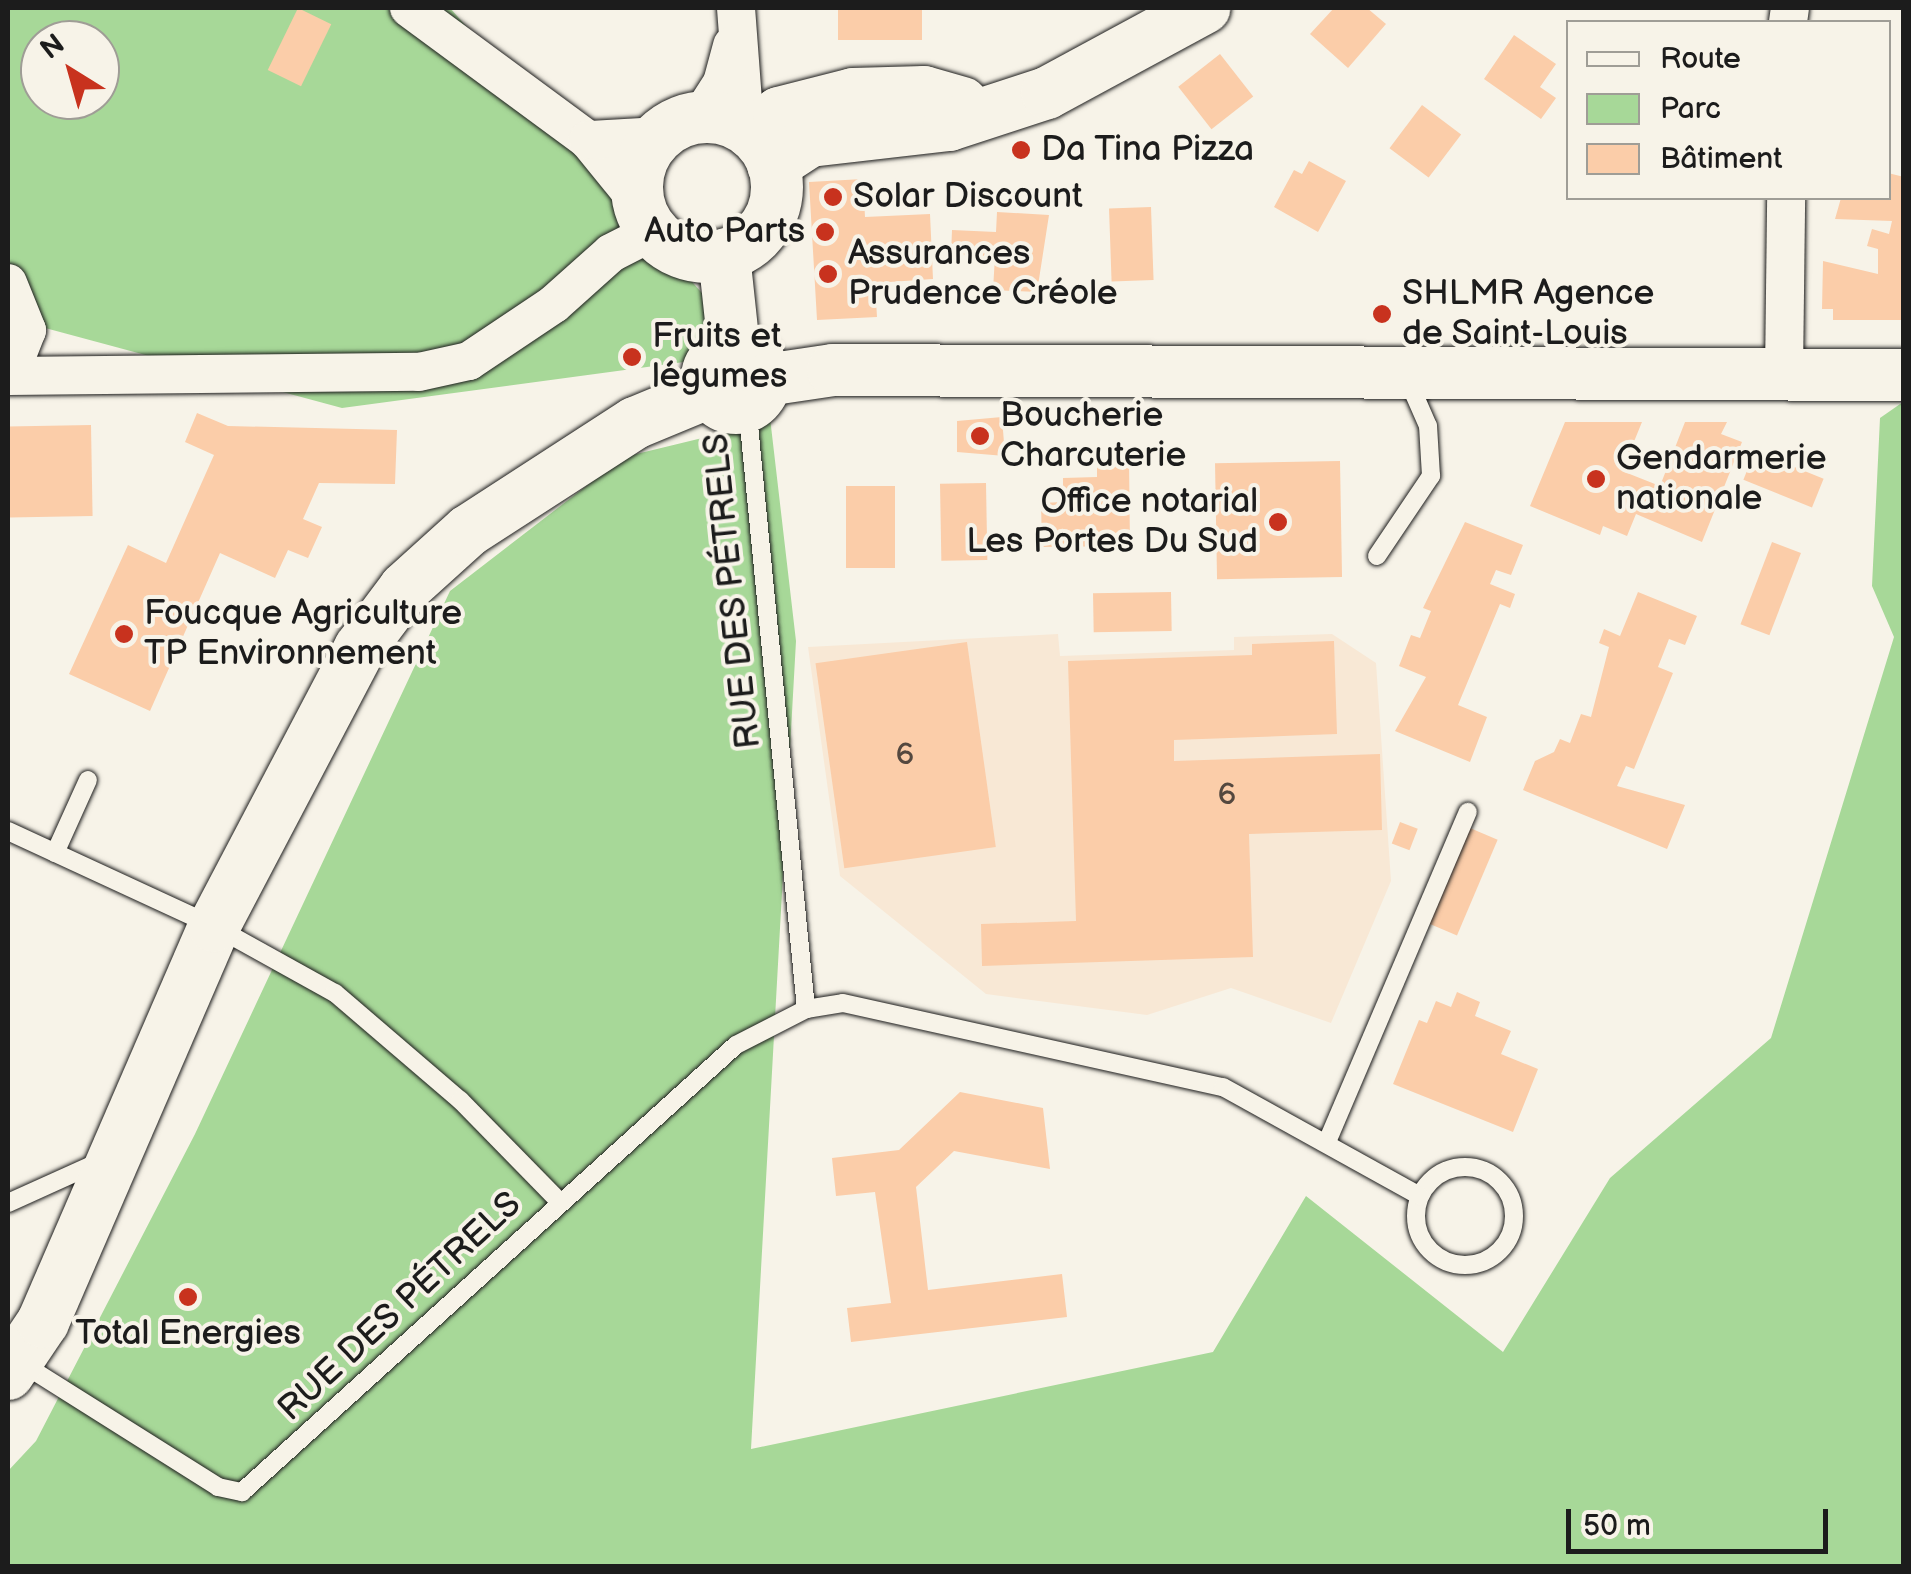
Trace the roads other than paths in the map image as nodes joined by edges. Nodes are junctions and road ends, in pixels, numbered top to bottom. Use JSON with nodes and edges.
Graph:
{"nodes":[{"id":1,"x":408,"y":8,"type":"edge"},
{"id":2,"x":1204,"y":8,"type":"edge"},
{"id":3,"x":736,"y":18,"type":"edge"},
{"id":4,"x":734,"y":132,"type":"junction"},
{"id":5,"x":588,"y":140,"type":"junction"},
{"id":6,"x":1786,"y":200,"type":"edge"},
{"id":7,"x":645,"y":216,"type":"junction"},
{"id":8,"x":724,"y":255,"type":"junction"},
{"id":9,"x":8,"y":283,"type":"edge"},
{"id":10,"x":1784,"y":374,"type":"junction"},
{"id":11,"x":1904,"y":375,"type":"edge"},
{"id":12,"x":8,"y":376,"type":"edge"},
{"id":13,"x":1407,"y":378,"type":"junction"},
{"id":14,"x":739,"y":382,"type":"junction"},
{"id":15,"x":1377,"y":556,"type":"dead end"},
{"id":16,"x":88,"y":780,"type":"dead end"},
{"id":17,"x":1468,"y":812,"type":"dead end"},
{"id":18,"x":8,"y":831,"type":"edge"},
{"id":19,"x":55,"y":853,"type":"junction"},
{"id":20,"x":214,"y":926,"type":"junction"},
{"id":21,"x":806,"y":1009,"type":"junction"},
{"id":22,"x":1328,"y":1142,"type":"junction"},
{"id":23,"x":116,"y":1152,"type":"junction"},
{"id":24,"x":1420,"y":1196,"type":"junction"},
{"id":25,"x":560,"y":1202,"type":"junction"},
{"id":26,"x":8,"y":1203,"type":"edge"},
{"id":27,"x":13,"y":1368,"type":"edge"}],
"edges":[{"from":1,"to":5,"type":"street"},
{"from":2,"to":4,"type":"main road"},
{"from":3,"to":4,"type":"street"},
{"from":3,"to":4,"type":"street"},
{"from":4,"to":5,"type":"street"},
{"from":4,"to":7,"type":"main road"},
{"from":4,"to":8,"type":"main road"},
{"from":5,"to":7,"type":"street"},
{"from":6,"to":10,"type":"street"},
{"from":7,"to":8,"type":"main road"},
{"from":7,"to":12,"type":"street"},
{"from":8,"to":14,"type":"main road"},
{"from":9,"to":12,"type":"street"},
{"from":10,"to":11,"type":"main road"},
{"from":10,"to":13,"type":"main road"},
{"from":13,"to":14,"type":"main road"},
{"from":13,"to":15,"type":"lane"},
{"from":14,"to":20,"type":"main road"},
{"from":14,"to":21,"type":"lane","name":"RUE DES PÉTRELS"},
{"from":16,"to":19,"type":"lane"},
{"from":17,"to":22,"type":"lane"},
{"from":18,"to":19,"type":"lane"},
{"from":19,"to":20,"type":"lane"},
{"from":20,"to":23,"type":"main road"},
{"from":20,"to":25,"type":"lane"},
{"from":21,"to":22,"type":"lane","name":"RUE DES PÉTRELS"},
{"from":21,"to":25,"type":"lane","name":"RUE DES PÉTRELS"},
{"from":22,"to":24,"type":"lane","name":"RUE DES PÉTRELS"},
{"from":23,"to":26,"type":"lane"},
{"from":23,"to":27,"type":"main road"},
{"from":24,"to":24,"type":"lane"},
{"from":25,"to":27,"type":"lane","name":"RUE DES PÉTRELS"}]}
